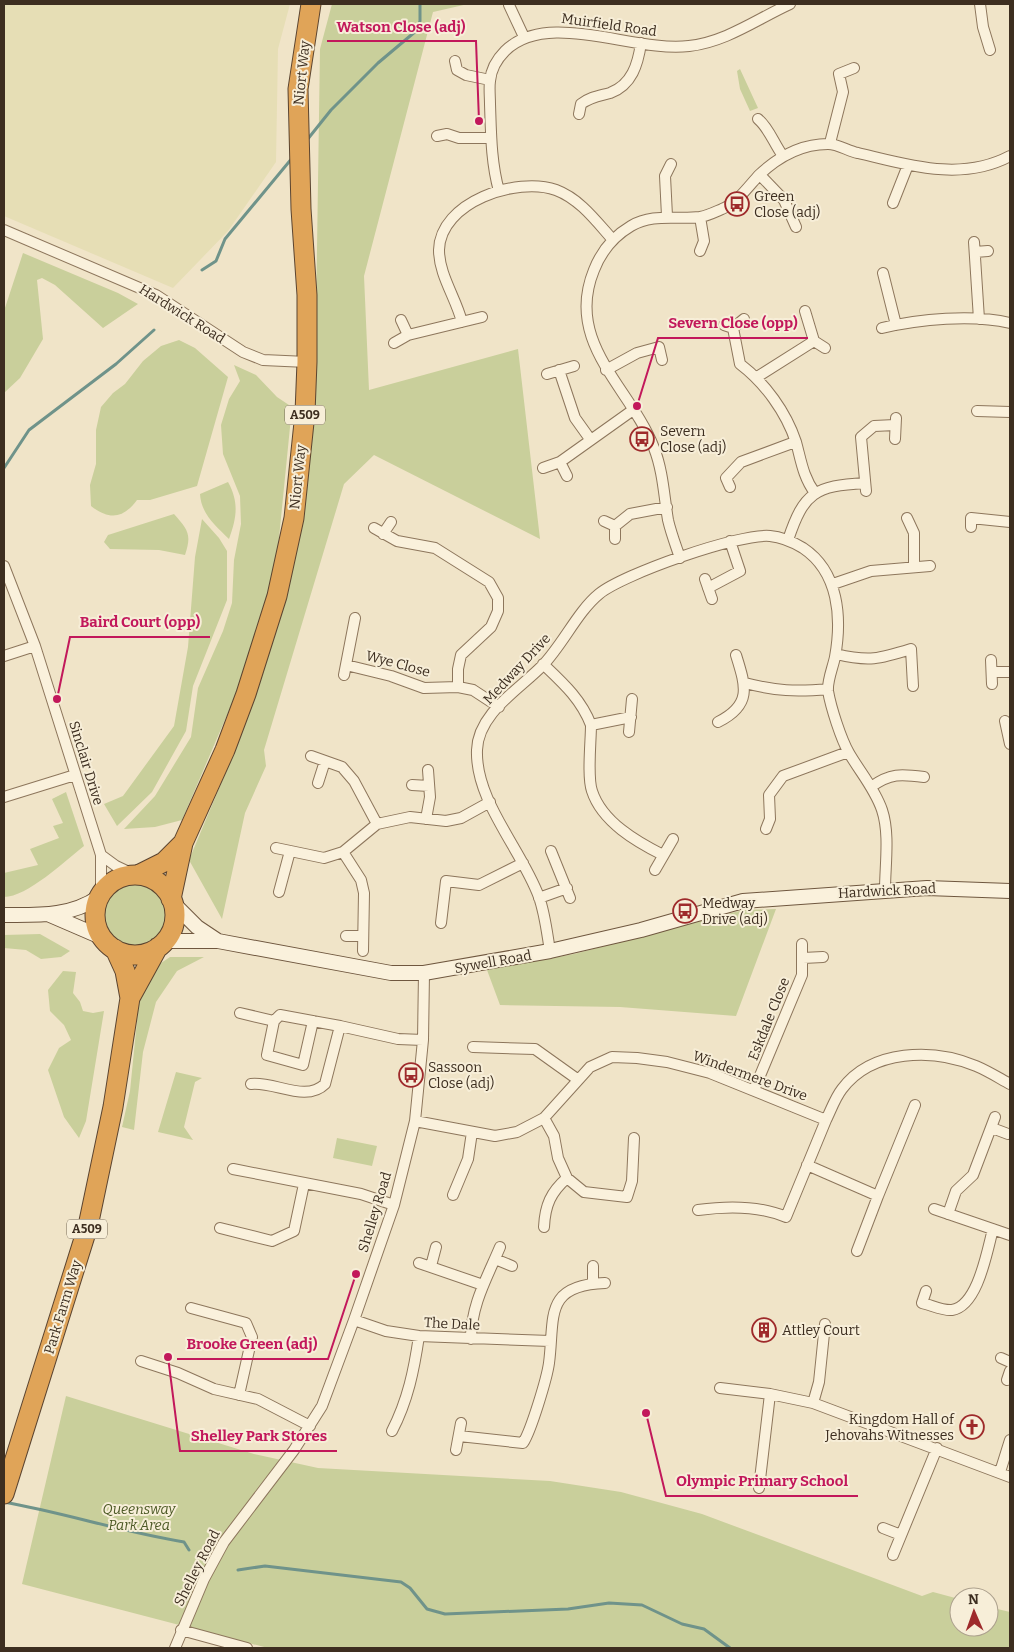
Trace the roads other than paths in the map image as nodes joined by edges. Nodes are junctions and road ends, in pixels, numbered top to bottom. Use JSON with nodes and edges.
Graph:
{"nodes":[{"id":1,"x":311,"y":4,"type":"edge"},
{"id":2,"x":790,"y":4,"type":"edge"},
{"id":3,"x":980,"y":4,"type":"edge"},
{"id":4,"x":509,"y":5,"type":"dead end"},
{"id":5,"x":524,"y":37,"type":"junction"},
{"id":6,"x":641,"y":43,"type":"junction"},
{"id":7,"x":990,"y":50,"type":"dead end"},
{"id":8,"x":455,"y":61,"type":"dead end"},
{"id":9,"x":854,"y":68,"type":"dead end"},
{"id":10,"x":490,"y":80,"type":"junction"},
{"id":11,"x":578,"y":114,"type":"dead end"},
{"id":12,"x":758,"y":119,"type":"dead end"},
{"id":13,"x":437,"y":136,"type":"dead end"},
{"id":14,"x":491,"y":138,"type":"junction"},
{"id":15,"x":830,"y":143,"type":"junction"},
{"id":16,"x":783,"y":156,"type":"junction"},
{"id":17,"x":1010,"y":156,"type":"edge"},
{"id":18,"x":671,"y":164,"type":"dead end"},
{"id":19,"x":908,"y":165,"type":"junction"},
{"id":20,"x":760,"y":174,"type":"junction"},
{"id":21,"x":499,"y":191,"type":"junction"},
{"id":22,"x":893,"y":203,"type":"dead end"},
{"id":23,"x":667,"y":216,"type":"junction"},
{"id":24,"x":700,"y":217,"type":"junction"},
{"id":25,"x":796,"y":227,"type":"dead end"},
{"id":26,"x":4,"y":230,"type":"edge"},
{"id":27,"x":613,"y":240,"type":"junction"},
{"id":28,"x":700,"y":251,"type":"dead end"},
{"id":29,"x":988,"y":251,"type":"dead end"},
{"id":30,"x":882,"y":273,"type":"dead end"},
{"id":31,"x":805,"y":311,"type":"dead end"},
{"id":32,"x":482,"y":316,"type":"dead end"},
{"id":33,"x":744,"y":319,"type":"dead end"},
{"id":34,"x":979,"y":319,"type":"junction"},
{"id":35,"x":401,"y":320,"type":"dead end"},
{"id":36,"x":462,"y":322,"type":"junction"},
{"id":37,"x":1010,"y":323,"type":"edge"},
{"id":38,"x":896,"y":325,"type":"junction"},
{"id":39,"x":882,"y":328,"type":"dead end"},
{"id":40,"x":408,"y":335,"type":"junction"},
{"id":41,"x":814,"y":341,"type":"junction"},
{"id":42,"x":394,"y":342,"type":"dead end"},
{"id":43,"x":825,"y":348,"type":"dead end"},
{"id":44,"x":662,"y":360,"type":"dead end"},
{"id":45,"x":307,"y":362,"type":"junction"},
{"id":46,"x":574,"y":366,"type":"dead end"},
{"id":47,"x":559,"y":370,"type":"junction"},
{"id":48,"x":606,"y":370,"type":"junction"},
{"id":49,"x":548,"y":374,"type":"dead end"},
{"id":50,"x":757,"y":377,"type":"junction"},
{"id":51,"x":633,"y":410,"type":"junction"},
{"id":52,"x":977,"y":411,"type":"dead end"},
{"id":53,"x":1010,"y":412,"type":"edge"},
{"id":54,"x":590,"y":439,"type":"junction"},
{"id":55,"x":895,"y":439,"type":"dead end"},
{"id":56,"x":795,"y":442,"type":"junction"},
{"id":57,"x":560,"y":462,"type":"junction"},
{"id":58,"x":543,"y":468,"type":"dead end"},
{"id":59,"x":566,"y":476,"type":"dead end"},
{"id":60,"x":730,"y":487,"type":"dead end"},
{"id":61,"x":815,"y":493,"type":"junction"},
{"id":62,"x":667,"y":507,"type":"junction"},
{"id":63,"x":907,"y":518,"type":"dead end"},
{"id":64,"x":604,"y":521,"type":"dead end"},
{"id":65,"x":391,"y":522,"type":"dead end"},
{"id":66,"x":1010,"y":522,"type":"edge"},
{"id":67,"x":615,"y":526,"type":"junction"},
{"id":68,"x":374,"y":528,"type":"dead end"},
{"id":69,"x":971,"y":528,"type":"dead end"},
{"id":70,"x":383,"y":534,"type":"junction"},
{"id":71,"x":615,"y":539,"type":"dead end"},
{"id":72,"x":788,"y":540,"type":"junction"},
{"id":73,"x":730,"y":541,"type":"junction"},
{"id":74,"x":680,"y":558,"type":"junction"},
{"id":75,"x":4,"y":566,"type":"edge"},
{"id":76,"x":930,"y":566,"type":"dead end"},
{"id":77,"x":914,"y":567,"type":"junction"},
{"id":78,"x":832,"y":584,"type":"junction"},
{"id":79,"x":712,"y":599,"type":"dead end"},
{"id":80,"x":355,"y":618,"type":"dead end"},
{"id":81,"x":35,"y":646,"type":"junction"},
{"id":82,"x":836,"y":654,"type":"junction"},
{"id":83,"x":736,"y":655,"type":"dead end"},
{"id":84,"x":4,"y":656,"type":"edge"},
{"id":85,"x":991,"y":660,"type":"dead end"},
{"id":86,"x":543,"y":664,"type":"junction"},
{"id":87,"x":992,"y":672,"type":"junction"},
{"id":88,"x":1010,"y":672,"type":"edge"},
{"id":89,"x":745,"y":683,"type":"junction"},
{"id":90,"x":992,"y":684,"type":"dead end"},
{"id":91,"x":913,"y":686,"type":"dead end"},
{"id":92,"x":458,"y":687,"type":"junction"},
{"id":93,"x":828,"y":689,"type":"junction"},
{"id":94,"x":632,"y":699,"type":"dead end"},
{"id":95,"x":499,"y":706,"type":"junction"},
{"id":96,"x":631,"y":717,"type":"junction"},
{"id":97,"x":1005,"y":721,"type":"dead end"},
{"id":98,"x":718,"y":722,"type":"dead end"},
{"id":99,"x":591,"y":725,"type":"junction"},
{"id":100,"x":629,"y":732,"type":"dead end"},
{"id":101,"x":1010,"y":739,"type":"edge"},
{"id":102,"x":848,"y":752,"type":"junction"},
{"id":103,"x":311,"y":756,"type":"dead end"},
{"id":104,"x":325,"y":761,"type":"junction"},
{"id":105,"x":428,"y":770,"type":"dead end"},
{"id":106,"x":75,"y":775,"type":"junction"},
{"id":107,"x":924,"y":777,"type":"dead end"},
{"id":108,"x":318,"y":784,"type":"dead end"},
{"id":109,"x":412,"y":785,"type":"dead end"},
{"id":110,"x":429,"y":786,"type":"junction"},
{"id":111,"x":871,"y":787,"type":"junction"},
{"id":112,"x":4,"y":798,"type":"edge"},
{"id":113,"x":490,"y":802,"type":"junction"},
{"id":114,"x":426,"y":819,"type":"junction"},
{"id":115,"x":377,"y":824,"type":"junction"},
{"id":116,"x":766,"y":829,"type":"dead end"},
{"id":117,"x":673,"y":839,"type":"dead end"},
{"id":118,"x":183,"y":843,"type":"junction"},
{"id":119,"x":276,"y":848,"type":"dead end"},
{"id":120,"x":290,"y":851,"type":"junction"},
{"id":121,"x":551,"y":851,"type":"dead end"},
{"id":122,"x":343,"y":852,"type":"junction"},
{"id":123,"x":101,"y":855,"type":"junction"},
{"id":124,"x":663,"y":855,"type":"junction"},
{"id":125,"x":523,"y":863,"type":"junction"},
{"id":126,"x":655,"y":870,"type":"dead end"},
{"id":127,"x":136,"y":875,"type":"junction"},
{"id":128,"x":885,"y":890,"type":"junction"},
{"id":129,"x":1010,"y":891,"type":"edge"},
{"id":130,"x":279,"y":892,"type":"dead end"},
{"id":131,"x":100,"y":895,"type":"junction"},
{"id":132,"x":540,"y":898,"type":"junction"},
{"id":133,"x":764,"y":898,"type":"joint"},
{"id":134,"x":172,"y":901,"type":"junction"},
{"id":135,"x":4,"y":915,"type":"edge"},
{"id":136,"x":50,"y":915,"type":"junction"},
{"id":137,"x":441,"y":923,"type":"dead end"},
{"id":138,"x":346,"y":936,"type":"dead end"},
{"id":139,"x":363,"y":936,"type":"junction"},
{"id":140,"x":102,"y":937,"type":"junction"},
{"id":141,"x":218,"y":941,"type":"junction"},
{"id":142,"x":161,"y":944,"type":"junction"},
{"id":143,"x":802,"y":944,"type":"dead end"},
{"id":144,"x":115,"y":949,"type":"junction"},
{"id":145,"x":363,"y":951,"type":"dead end"},
{"id":146,"x":550,"y":951,"type":"junction"},
{"id":147,"x":823,"y":957,"type":"dead end"},
{"id":148,"x":803,"y":958,"type":"junction"},
{"id":149,"x":424,"y":973,"type":"junction"},
{"id":150,"x":130,"y":998,"type":"junction"},
{"id":151,"x":240,"y":1013,"type":"dead end"},
{"id":152,"x":313,"y":1021,"type":"junction"},
{"id":153,"x":274,"y":1022,"type":"junction"},
{"id":154,"x":340,"y":1026,"type":"junction"},
{"id":155,"x":423,"y":1040,"type":"junction"},
{"id":156,"x":473,"y":1047,"type":"dead end"},
{"id":157,"x":577,"y":1079,"type":"junction"},
{"id":158,"x":251,"y":1084,"type":"dead end"},
{"id":159,"x":1010,"y":1084,"type":"edge"},
{"id":160,"x":754,"y":1090,"type":"junction"},
{"id":161,"x":915,"y":1106,"type":"dead end"},
{"id":162,"x":995,"y":1117,"type":"dead end"},
{"id":163,"x":544,"y":1118,"type":"junction"},
{"id":164,"x":826,"y":1120,"type":"junction"},
{"id":165,"x":415,"y":1121,"type":"junction"},
{"id":166,"x":992,"y":1128,"type":"junction"},
{"id":167,"x":472,"y":1132,"type":"junction"},
{"id":168,"x":1008,"y":1134,"type":"dead end"},
{"id":169,"x":634,"y":1138,"type":"dead end"},
{"id":170,"x":807,"y":1166,"type":"junction"},
{"id":171,"x":233,"y":1169,"type":"dead end"},
{"id":172,"x":567,"y":1178,"type":"junction"},
{"id":173,"x":304,"y":1184,"type":"junction"},
{"id":174,"x":453,"y":1196,"type":"dead end"},
{"id":175,"x":878,"y":1196,"type":"junction"},
{"id":176,"x":394,"y":1205,"type":"junction"},
{"id":177,"x":934,"y":1209,"type":"dead end"},
{"id":178,"x":698,"y":1210,"type":"dead end"},
{"id":179,"x":948,"y":1214,"type":"junction"},
{"id":180,"x":544,"y":1227,"type":"dead end"},
{"id":181,"x":220,"y":1228,"type":"dead end"},
{"id":182,"x":994,"y":1230,"type":"junction"},
{"id":183,"x":1010,"y":1235,"type":"edge"},
{"id":184,"x":436,"y":1246,"type":"dead end"},
{"id":185,"x":500,"y":1247,"type":"dead end"},
{"id":186,"x":857,"y":1251,"type":"dead end"},
{"id":187,"x":495,"y":1259,"type":"junction"},
{"id":188,"x":419,"y":1263,"type":"dead end"},
{"id":189,"x":431,"y":1266,"type":"junction"},
{"id":190,"x":512,"y":1266,"type":"dead end"},
{"id":191,"x":593,"y":1266,"type":"dead end"},
{"id":192,"x":593,"y":1283,"type":"junction"},
{"id":193,"x":604,"y":1283,"type":"dead end"},
{"id":194,"x":484,"y":1285,"type":"junction"},
{"id":195,"x":926,"y":1291,"type":"dead end"},
{"id":196,"x":191,"y":1308,"type":"dead end"},
{"id":197,"x":354,"y":1320,"type":"junction"},
{"id":198,"x":825,"y":1324,"type":"dead end"},
{"id":199,"x":419,"y":1336,"type":"junction"},
{"id":200,"x":471,"y":1338,"type":"junction"},
{"id":201,"x":550,"y":1341,"type":"junction"},
{"id":202,"x":142,"y":1361,"type":"dead end"},
{"id":203,"x":720,"y":1388,"type":"dead end"},
{"id":204,"x":770,"y":1394,"type":"junction"},
{"id":205,"x":239,"y":1395,"type":"junction"},
{"id":206,"x":813,"y":1403,"type":"junction"},
{"id":207,"x":461,"y":1423,"type":"dead end"},
{"id":208,"x":310,"y":1426,"type":"junction"},
{"id":209,"x":392,"y":1432,"type":"dead end"},
{"id":210,"x":459,"y":1436,"type":"junction"},
{"id":211,"x":1010,"y":1440,"type":"edge"},
{"id":212,"x":523,"y":1443,"type":"junction"},
{"id":213,"x":937,"y":1448,"type":"junction"},
{"id":214,"x":456,"y":1450,"type":"dead end"},
{"id":215,"x":529,"y":1453,"type":"dead end"},
{"id":216,"x":1000,"y":1472,"type":"junction"},
{"id":217,"x":1010,"y":1477,"type":"edge"},
{"id":218,"x":6,"y":1488,"type":"edge"},
{"id":219,"x":759,"y":1488,"type":"dead end"},
{"id":220,"x":883,"y":1528,"type":"dead end"},
{"id":221,"x":901,"y":1535,"type":"junction"},
{"id":222,"x":893,"y":1555,"type":"dead end"},
{"id":223,"x":182,"y":1630,"type":"junction"},
{"id":224,"x":175,"y":1648,"type":"edge"},
{"id":225,"x":247,"y":1648,"type":"edge"}],
"edges":[{"from":1,"to":45,"type":"highway","name":"Niort Way","number":"A509"},
{"from":2,"to":6,"type":"street","name":"Muirfield Road"},
{"from":3,"to":7,"type":"street"},
{"from":4,"to":5,"type":"street"},
{"from":5,"to":6,"type":"street","name":"Muirfield Road"},
{"from":5,"to":10,"type":"street"},
{"from":6,"to":11,"type":"street"},
{"from":8,"to":10,"type":"street"},
{"from":9,"to":15,"type":"street"},
{"from":10,"to":14,"type":"street"},
{"from":12,"to":16,"type":"street"},
{"from":13,"to":14,"type":"street"},
{"from":14,"to":21,"type":"street"},
{"from":15,"to":16,"type":"street"},
{"from":15,"to":19,"type":"street"},
{"from":16,"to":20,"type":"street"},
{"from":17,"to":19,"type":"street"},
{"from":18,"to":23,"type":"street"},
{"from":19,"to":22,"type":"street"},
{"from":20,"to":24,"type":"street"},
{"from":20,"to":25,"type":"street"},
{"from":21,"to":27,"type":"street"},
{"from":21,"to":36,"type":"street"},
{"from":23,"to":24,"type":"street"},
{"from":23,"to":27,"type":"street"},
{"from":24,"to":28,"type":"street"},
{"from":26,"to":45,"type":"street","name":"Hardwick Road"},
{"from":27,"to":48,"type":"street"},
{"from":29,"to":34,"type":"street"},
{"from":30,"to":38,"type":"street"},
{"from":31,"to":41,"type":"street"},
{"from":32,"to":36,"type":"street"},
{"from":33,"to":50,"type":"street"},
{"from":34,"to":37,"type":"street"},
{"from":34,"to":38,"type":"street"},
{"from":35,"to":40,"type":"street"},
{"from":36,"to":40,"type":"street"},
{"from":38,"to":39,"type":"street"},
{"from":40,"to":42,"type":"street"},
{"from":41,"to":43,"type":"street"},
{"from":41,"to":50,"type":"street"},
{"from":44,"to":48,"type":"street"},
{"from":45,"to":118,"type":"highway","name":"Niort Way","number":"A509"},
{"from":46,"to":47,"type":"street"},
{"from":47,"to":49,"type":"street"},
{"from":47,"to":54,"type":"street"},
{"from":48,"to":51,"type":"street"},
{"from":50,"to":56,"type":"street"},
{"from":51,"to":54,"type":"street"},
{"from":51,"to":62,"type":"street"},
{"from":52,"to":53,"type":"street"},
{"from":54,"to":57,"type":"street"},
{"from":55,"to":61,"type":"street"},
{"from":56,"to":60,"type":"street"},
{"from":56,"to":61,"type":"street"},
{"from":57,"to":58,"type":"street"},
{"from":57,"to":59,"type":"street"},
{"from":61,"to":72,"type":"street"},
{"from":62,"to":67,"type":"street"},
{"from":62,"to":74,"type":"street"},
{"from":63,"to":77,"type":"street"},
{"from":64,"to":67,"type":"street"},
{"from":65,"to":70,"type":"street"},
{"from":66,"to":69,"type":"street"},
{"from":67,"to":71,"type":"street"},
{"from":68,"to":70,"type":"street"},
{"from":70,"to":92,"type":"street"},
{"from":72,"to":73,"type":"street","name":"Medway Drive"},
{"from":72,"to":78,"type":"street","name":"Medway Drive"},
{"from":73,"to":74,"type":"street","name":"Medway Drive"},
{"from":73,"to":79,"type":"street"},
{"from":74,"to":86,"type":"street","name":"Medway Drive"},
{"from":75,"to":81,"type":"street","name":"Sinclair Drive"},
{"from":76,"to":77,"type":"street"},
{"from":77,"to":78,"type":"street"},
{"from":78,"to":82,"type":"street","name":"Medway Drive"},
{"from":80,"to":92,"type":"street","name":"Wye Close"},
{"from":81,"to":84,"type":"street"},
{"from":81,"to":106,"type":"street","name":"Sinclair Drive"},
{"from":82,"to":91,"type":"street"},
{"from":82,"to":93,"type":"street","name":"Medway Drive"},
{"from":83,"to":89,"type":"street"},
{"from":85,"to":87,"type":"street"},
{"from":86,"to":95,"type":"street","name":"Medway Drive"},
{"from":86,"to":99,"type":"street"},
{"from":87,"to":88,"type":"street"},
{"from":87,"to":90,"type":"street"},
{"from":89,"to":93,"type":"street"},
{"from":89,"to":98,"type":"street"},
{"from":92,"to":95,"type":"street","name":"Wye Close"},
{"from":93,"to":102,"type":"street"},
{"from":94,"to":96,"type":"street"},
{"from":95,"to":113,"type":"street","name":"Medway Drive"},
{"from":96,"to":99,"type":"street"},
{"from":96,"to":100,"type":"street"},
{"from":97,"to":101,"type":"street"},
{"from":99,"to":124,"type":"street"},
{"from":102,"to":111,"type":"street"},
{"from":102,"to":116,"type":"street"},
{"from":103,"to":104,"type":"street"},
{"from":104,"to":108,"type":"street"},
{"from":104,"to":115,"type":"street"},
{"from":105,"to":110,"type":"street"},
{"from":106,"to":112,"type":"street"},
{"from":106,"to":123,"type":"street","name":"Sinclair Drive"},
{"from":107,"to":111,"type":"street"},
{"from":109,"to":110,"type":"street"},
{"from":110,"to":114,"type":"street"},
{"from":111,"to":128,"type":"street"},
{"from":113,"to":114,"type":"street"},
{"from":113,"to":125,"type":"street","name":"Medway Drive"},
{"from":114,"to":115,"type":"street"},
{"from":115,"to":122,"type":"street"},
{"from":117,"to":124,"type":"street"},
{"from":118,"to":127,"type":"highway","name":"Niort Way","number":"A509"},
{"from":118,"to":134,"type":"highway","name":"Niort Way","number":"A509"},
{"from":119,"to":120,"type":"street"},
{"from":120,"to":122,"type":"street"},
{"from":120,"to":130,"type":"street"},
{"from":121,"to":132,"type":"street"},
{"from":122,"to":139,"type":"street"},
{"from":123,"to":127,"type":"street"},
{"from":123,"to":131,"type":"street","name":"Sinclair Drive"},
{"from":124,"to":126,"type":"street"},
{"from":125,"to":132,"type":"street","name":"Medway Drive"},
{"from":125,"to":137,"type":"street"},
{"from":127,"to":131,"type":"highway"},
{"from":127,"to":134,"type":"highway"},
{"from":128,"to":129,"type":"street","name":"Hardwick Road"},
{"from":128,"to":133,"type":"street","name":"Hardwick Road"},
{"from":131,"to":136,"type":"street"},
{"from":131,"to":140,"type":"highway"},
{"from":132,"to":146,"type":"street","name":"Medway Drive"},
{"from":133,"to":146,"type":"street","name":"Sywell Road"},
{"from":134,"to":141,"type":"street","name":"Sywell Road"},
{"from":134,"to":142,"type":"highway"},
{"from":135,"to":136,"type":"street"},
{"from":136,"to":140,"type":"street"},
{"from":138,"to":139,"type":"street"},
{"from":139,"to":145,"type":"street"},
{"from":140,"to":144,"type":"highway"},
{"from":141,"to":142,"type":"street","name":"Sywell Road"},
{"from":141,"to":149,"type":"street","name":"Sywell Road"},
{"from":142,"to":144,"type":"highway"},
{"from":142,"to":150,"type":"highway","name":"Park Farm Way","number":"A509"},
{"from":143,"to":148,"type":"street","name":"Eskdale Close"},
{"from":144,"to":150,"type":"highway","name":"Park Farm Way","number":"A509"},
{"from":146,"to":149,"type":"street","name":"Sywell Road"},
{"from":147,"to":148,"type":"street"},
{"from":148,"to":160,"type":"street","name":"Eskdale Close"},
{"from":149,"to":155,"type":"street","name":"Shelley Road"},
{"from":150,"to":218,"type":"highway","name":"Park Farm Way","number":"A509"},
{"from":151,"to":153,"type":"street"},
{"from":152,"to":153,"type":"street"},
{"from":152,"to":153,"type":"street"},
{"from":152,"to":154,"type":"street"},
{"from":154,"to":155,"type":"street"},
{"from":154,"to":158,"type":"street"},
{"from":155,"to":165,"type":"street","name":"Shelley Road"},
{"from":156,"to":157,"type":"street"},
{"from":157,"to":160,"type":"street","name":"Windermere Drive"},
{"from":157,"to":163,"type":"street","name":"Windermere Drive"},
{"from":159,"to":164,"type":"street"},
{"from":160,"to":164,"type":"street","name":"Windermere Drive"},
{"from":161,"to":175,"type":"street"},
{"from":162,"to":166,"type":"street"},
{"from":163,"to":167,"type":"street","name":"Windermere Drive"},
{"from":163,"to":172,"type":"street"},
{"from":164,"to":170,"type":"street"},
{"from":165,"to":167,"type":"street","name":"Windermere Drive"},
{"from":165,"to":176,"type":"street","name":"Shelley Road"},
{"from":166,"to":168,"type":"street"},
{"from":166,"to":179,"type":"street"},
{"from":167,"to":174,"type":"street"},
{"from":169,"to":172,"type":"street"},
{"from":170,"to":175,"type":"street"},
{"from":170,"to":178,"type":"street"},
{"from":171,"to":173,"type":"street"},
{"from":172,"to":180,"type":"street"},
{"from":173,"to":176,"type":"street"},
{"from":173,"to":181,"type":"street"},
{"from":175,"to":186,"type":"street"},
{"from":176,"to":197,"type":"street","name":"Shelley Road"},
{"from":177,"to":179,"type":"street"},
{"from":179,"to":182,"type":"street"},
{"from":182,"to":183,"type":"street"},
{"from":182,"to":195,"type":"street"},
{"from":184,"to":189,"type":"street"},
{"from":185,"to":187,"type":"street"},
{"from":187,"to":190,"type":"street"},
{"from":187,"to":194,"type":"street"},
{"from":188,"to":189,"type":"street"},
{"from":189,"to":194,"type":"street"},
{"from":191,"to":192,"type":"street"},
{"from":192,"to":193,"type":"street"},
{"from":192,"to":201,"type":"street"},
{"from":194,"to":200,"type":"street"},
{"from":196,"to":205,"type":"street"},
{"from":197,"to":199,"type":"street","name":"The Dale"},
{"from":197,"to":208,"type":"street","name":"Shelley Road"},
{"from":198,"to":206,"type":"street"},
{"from":199,"to":200,"type":"street","name":"The Dale"},
{"from":199,"to":209,"type":"street"},
{"from":200,"to":201,"type":"street","name":"The Dale"},
{"from":201,"to":212,"type":"street"},
{"from":202,"to":205,"type":"street"},
{"from":203,"to":204,"type":"street"},
{"from":204,"to":206,"type":"street"},
{"from":204,"to":219,"type":"street"},
{"from":205,"to":208,"type":"street"},
{"from":206,"to":213,"type":"street"},
{"from":207,"to":210,"type":"street"},
{"from":208,"to":223,"type":"street","name":"Shelley Road"},
{"from":210,"to":212,"type":"street"},
{"from":210,"to":214,"type":"street"},
{"from":211,"to":216,"type":"street"},
{"from":212,"to":215,"type":"street"},
{"from":213,"to":216,"type":"street"},
{"from":213,"to":221,"type":"street"},
{"from":216,"to":217,"type":"street"},
{"from":220,"to":221,"type":"street"},
{"from":221,"to":222,"type":"street"},
{"from":223,"to":224,"type":"street","name":"Shelley Road"},
{"from":223,"to":225,"type":"street"}]}
